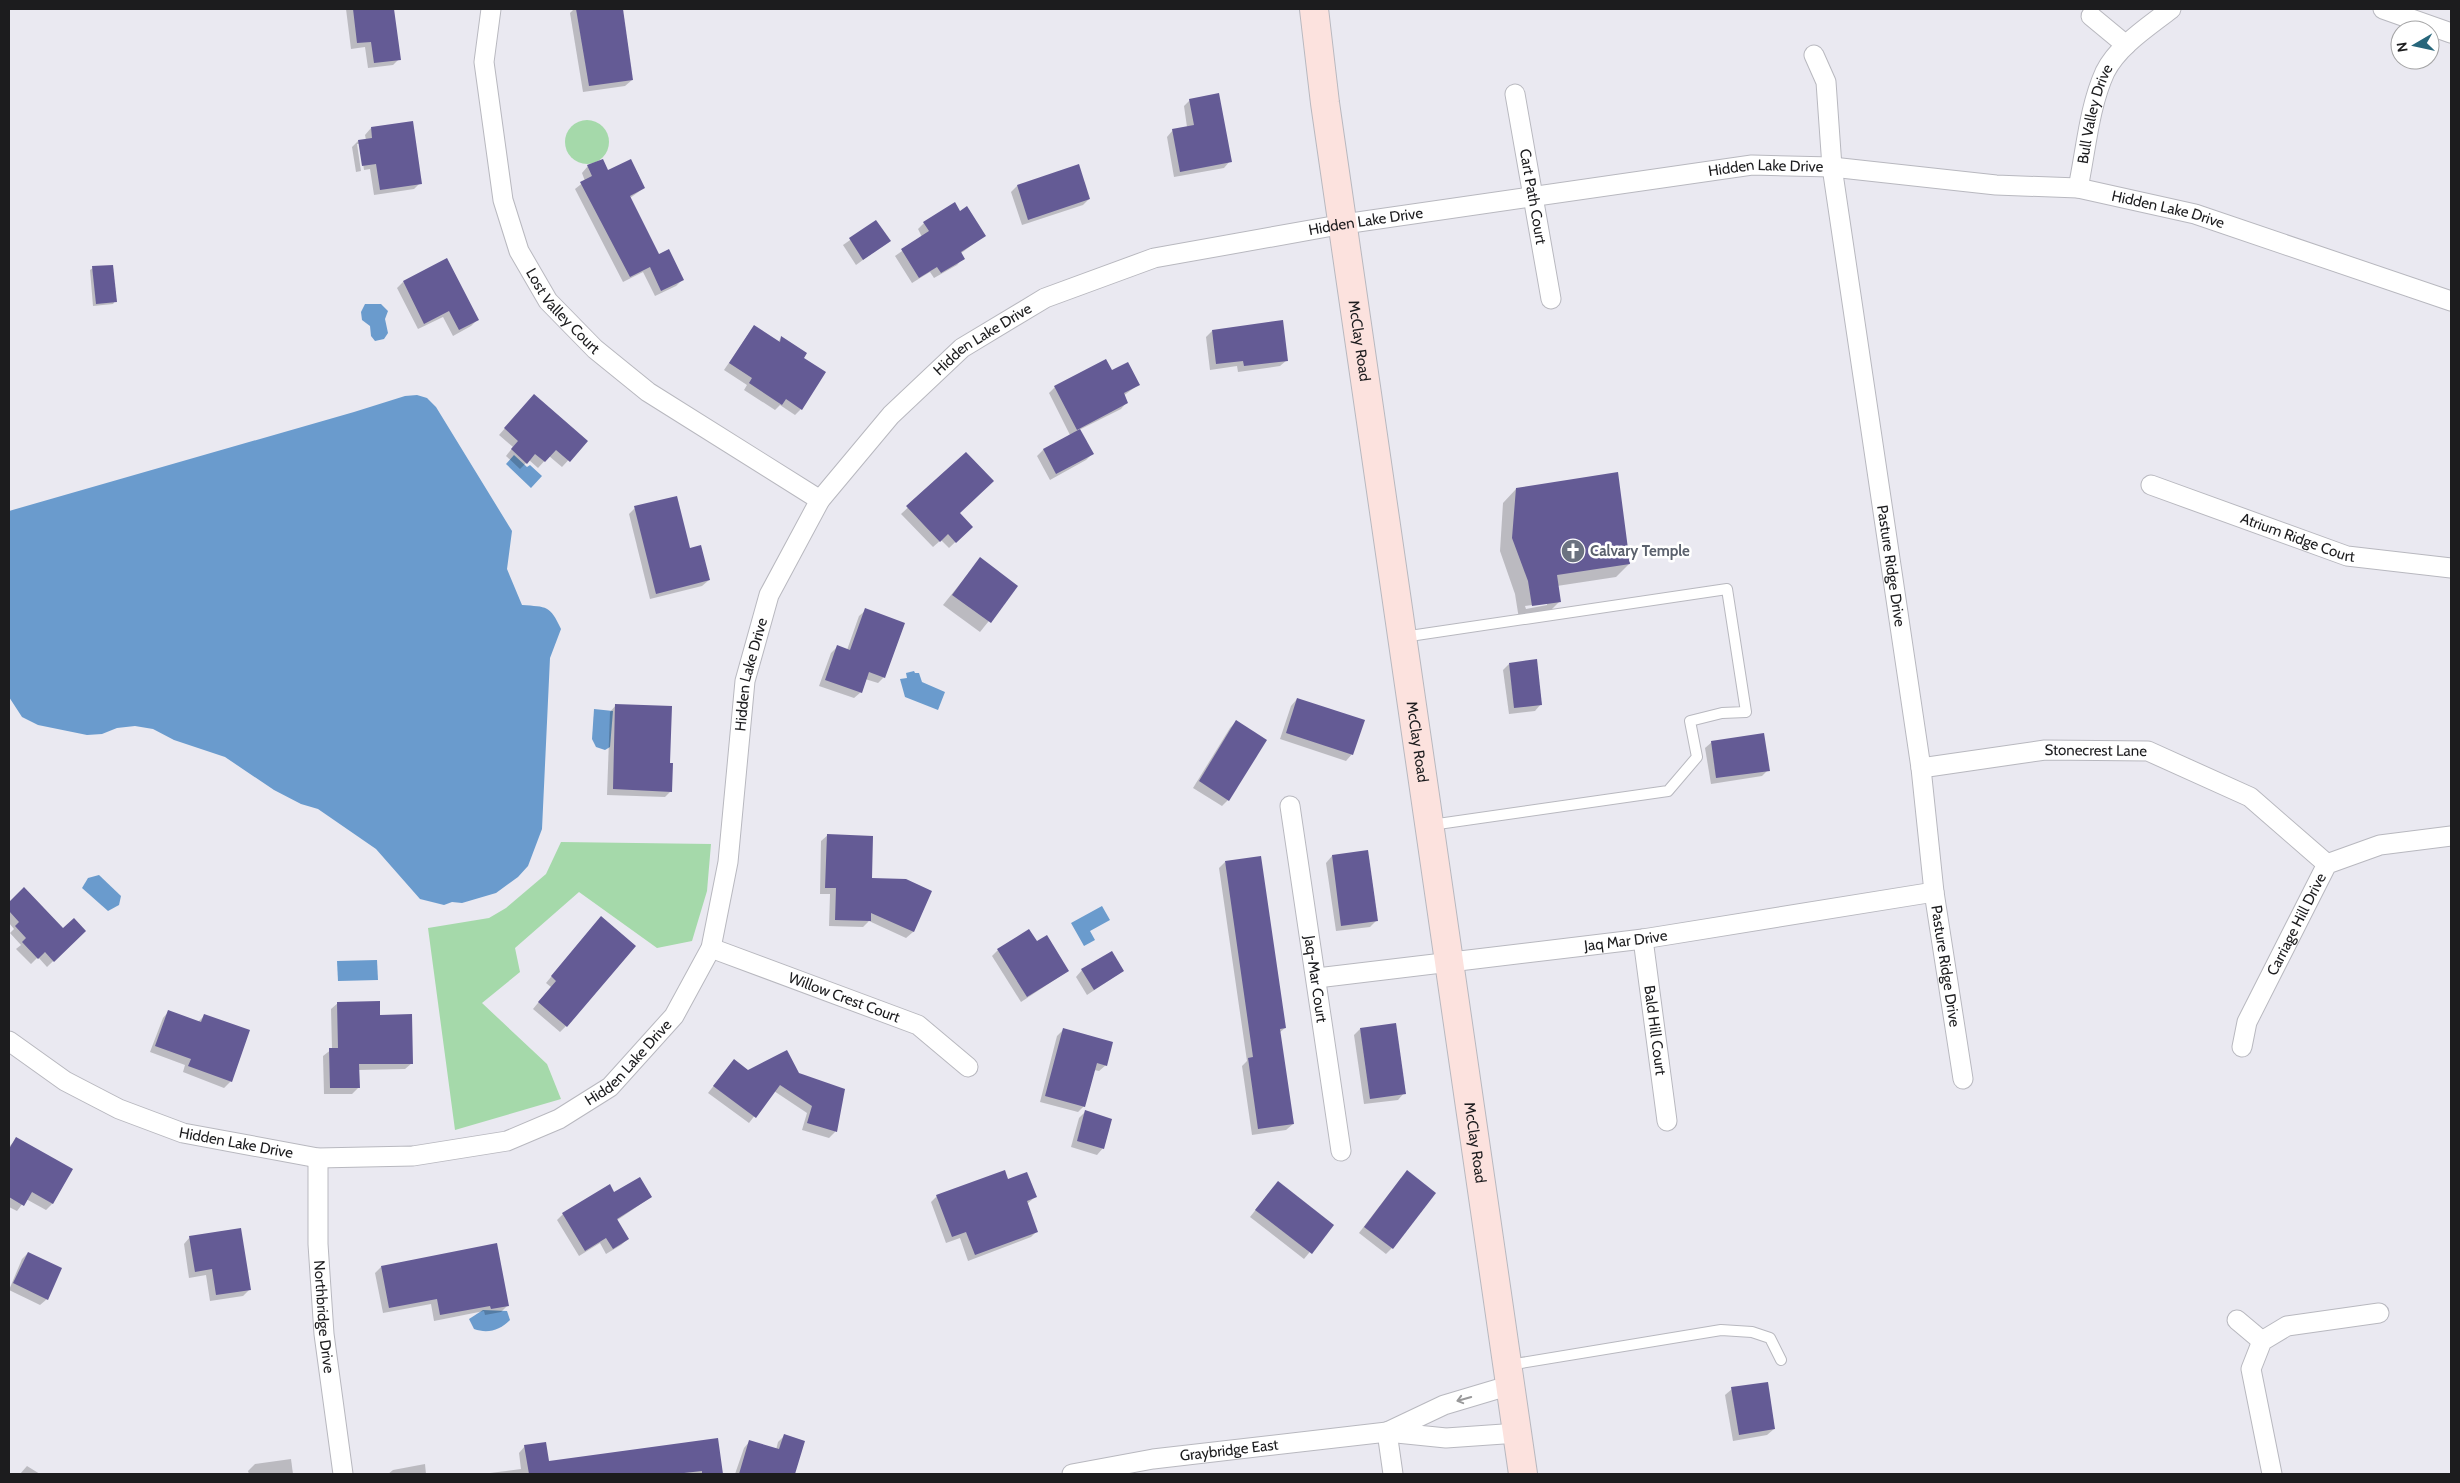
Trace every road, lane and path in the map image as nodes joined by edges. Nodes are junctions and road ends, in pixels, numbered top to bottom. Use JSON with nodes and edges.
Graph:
{"nodes":[{"id":1,"x":491,"y":9,"type":"edge"},
{"id":2,"x":1314,"y":9,"type":"edge"},
{"id":3,"x":2170,"y":9,"type":"edge"},
{"id":4,"x":2383,"y":9,"type":"edge"},
{"id":5,"x":2091,"y":16,"type":"dead end"},
{"id":6,"x":2451,"y":33,"type":"edge"},
{"id":7,"x":2126,"y":45,"type":"junction"},
{"id":8,"x":1814,"y":55,"type":"dead end"},
{"id":9,"x":1515,"y":94,"type":"dead end"},
{"id":10,"x":1832,"y":167,"type":"junction"},
{"id":11,"x":2078,"y":188,"type":"junction"},
{"id":12,"x":1535,"y":198,"type":"junction"},
{"id":13,"x":1344,"y":224,"type":"junction"},
{"id":14,"x":1551,"y":299,"type":"dead end"},
{"id":15,"x":2451,"y":301,"type":"edge"},
{"id":16,"x":2151,"y":485,"type":"dead end"},
{"id":17,"x":820,"y":500,"type":"junction"},
{"id":18,"x":2451,"y":568,"type":"edge"},
{"id":19,"x":1403,"y":637,"type":"junction"},
{"id":20,"x":1921,"y":768,"type":"junction"},
{"id":21,"x":1290,"y":806,"type":"dead end"},
{"id":22,"x":1430,"y":825,"type":"junction"},
{"id":23,"x":2451,"y":836,"type":"edge"},
{"id":24,"x":2327,"y":864,"type":"junction"},
{"id":25,"x":1934,"y":892,"type":"junction"},
{"id":26,"x":1643,"y":939,"type":"junction"},
{"id":27,"x":711,"y":948,"type":"junction"},
{"id":28,"x":1450,"y":964,"type":"junction"},
{"id":29,"x":1317,"y":978,"type":"junction"},
{"id":30,"x":9,"y":1041,"type":"edge"},
{"id":31,"x":2242,"y":1047,"type":"dead end"},
{"id":32,"x":968,"y":1067,"type":"dead end"},
{"id":33,"x":1964,"y":1079,"type":"dead end"},
{"id":34,"x":1668,"y":1121,"type":"dead end"},
{"id":35,"x":1341,"y":1151,"type":"dead end"},
{"id":36,"x":318,"y":1158,"type":"junction"},
{"id":37,"x":2379,"y":1313,"type":"dead end"},
{"id":38,"x":2237,"y":1320,"type":"dead end"},
{"id":39,"x":2262,"y":1341,"type":"junction"},
{"id":40,"x":1781,"y":1360,"type":"dead end"},
{"id":41,"x":1509,"y":1375,"type":"junction"},
{"id":42,"x":1387,"y":1432,"type":"junction"},
{"id":43,"x":1518,"y":1433,"type":"junction"},
{"id":44,"x":343,"y":1474,"type":"edge"},
{"id":45,"x":1072,"y":1474,"type":"edge"},
{"id":46,"x":1394,"y":1474,"type":"edge"},
{"id":47,"x":1523,"y":1474,"type":"edge"},
{"id":48,"x":2272,"y":1474,"type":"edge"}],
"edges":[{"from":1,"to":17,"type":"street","name":"Lost Valley Court"},
{"from":2,"to":13,"type":"main road","name":"McClay Road"},
{"from":3,"to":7,"type":"street","name":"Bull Valley Drive"},
{"from":4,"to":6,"type":"street"},
{"from":5,"to":7,"type":"street"},
{"from":7,"to":11,"type":"street","name":"Bull Valley Drive"},
{"from":8,"to":10,"type":"street","name":"Pasture Ridge Drive"},
{"from":9,"to":12,"type":"street","name":"Cart Path Court"},
{"from":10,"to":11,"type":"street","name":"Hidden Lake Drive"},
{"from":10,"to":12,"type":"street","name":"Hidden Lake Drive"},
{"from":10,"to":20,"type":"street","name":"Pasture Ridge Drive"},
{"from":11,"to":15,"type":"street","name":"Hidden Lake Drive"},
{"from":12,"to":13,"type":"street","name":"Hidden Lake Drive"},
{"from":12,"to":14,"type":"street","name":"Cart Path Court"},
{"from":13,"to":17,"type":"street","name":"Hidden Lake Drive"},
{"from":13,"to":19,"type":"main road","name":"McClay Road"},
{"from":16,"to":18,"type":"street","name":"Atrium Ridge Court"},
{"from":17,"to":27,"type":"street","name":"Hidden Lake Drive"},
{"from":19,"to":22,"type":"main road","name":"McClay Road"},
{"from":19,"to":22,"type":"lane"},
{"from":20,"to":24,"type":"street","name":"Stonecrest Lane"},
{"from":20,"to":25,"type":"street","name":"Pasture Ridge Drive"},
{"from":21,"to":29,"type":"street","name":"Jaq-Mar Court"},
{"from":22,"to":28,"type":"main road","name":"McClay Road"},
{"from":23,"to":24,"type":"street","name":"Carriage Hill Drive"},
{"from":24,"to":31,"type":"street","name":"Carriage Hill Drive"},
{"from":25,"to":26,"type":"street","name":"Jaq Mar Drive"},
{"from":25,"to":33,"type":"street","name":"Pasture Ridge Drive"},
{"from":26,"to":28,"type":"street","name":"Jaq Mar Drive"},
{"from":26,"to":34,"type":"street","name":"Bald Hill Court"},
{"from":27,"to":32,"type":"street","name":"Willow Crest Court"},
{"from":27,"to":36,"type":"street","name":"Hidden Lake Drive"},
{"from":28,"to":29,"type":"street","name":"Jaq Mar Drive"},
{"from":28,"to":41,"type":"main road","name":"McClay Road"},
{"from":29,"to":35,"type":"street","name":"Jaq-Mar Court"},
{"from":30,"to":36,"type":"street","name":"Hidden Lake Drive"},
{"from":36,"to":44,"type":"street","name":"Northbridge Drive"},
{"from":37,"to":39,"type":"street"},
{"from":38,"to":39,"type":"street"},
{"from":39,"to":48,"type":"street"},
{"from":40,"to":41,"type":"lane"},
{"from":41,"to":42,"type":"street","name":"Graybridge East","one_way":true},
{"from":41,"to":43,"type":"main road","name":"McClay Road"},
{"from":42,"to":43,"type":"street","name":"Graybridge East"},
{"from":42,"to":45,"type":"street","name":"Graybridge East"},
{"from":42,"to":46,"type":"street"},
{"from":43,"to":47,"type":"main road","name":"McClay Road"}]}
